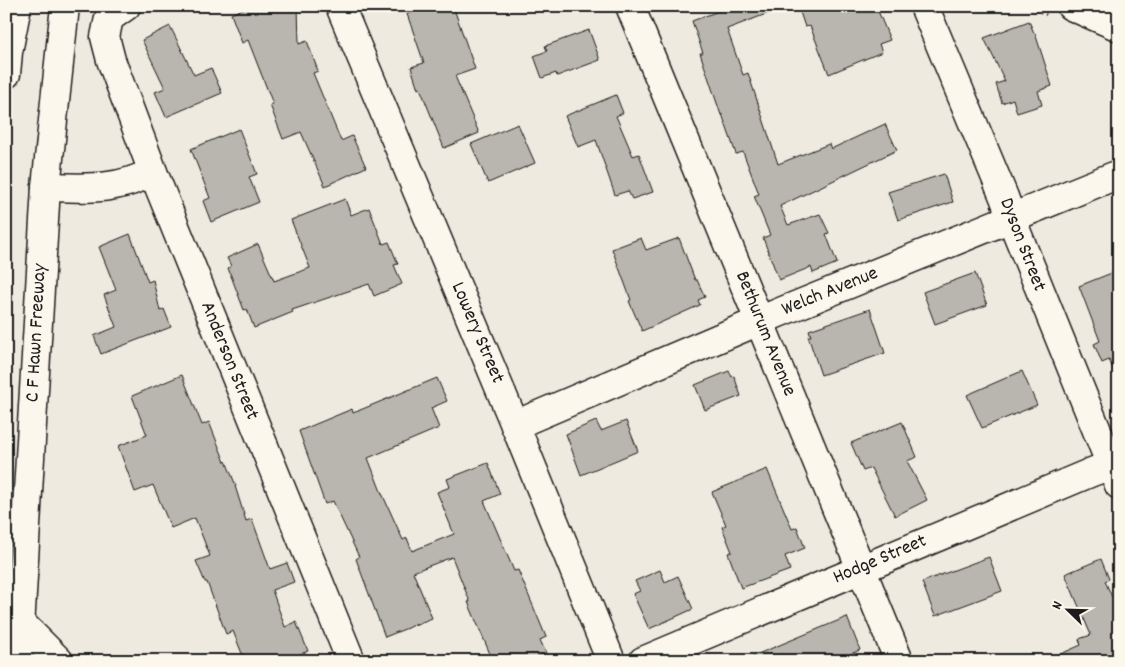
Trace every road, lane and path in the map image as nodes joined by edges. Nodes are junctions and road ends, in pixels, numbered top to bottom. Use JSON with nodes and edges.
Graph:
{"nodes":[{"id":1,"x":17,"y":6,"type":"edge"},
{"id":2,"x":65,"y":6,"type":"edge"},
{"id":3,"x":126,"y":6,"type":"edge"},
{"id":4,"x":340,"y":6,"type":"edge"},
{"id":5,"x":630,"y":6,"type":"edge"},
{"id":6,"x":924,"y":6,"type":"edge"},
{"id":7,"x":1071,"y":6,"type":"edge"},
{"id":8,"x":1119,"y":27,"type":"edge"},
{"id":9,"x":6,"y":74,"type":"edge"},
{"id":10,"x":153,"y":172,"type":"junction"},
{"id":11,"x":1119,"y":174,"type":"edge"},
{"id":12,"x":46,"y":187,"type":"junction"},
{"id":13,"x":1011,"y":218,"type":"junction"},
{"id":14,"x":760,"y":321,"type":"junction"},
{"id":15,"x":515,"y":425,"type":"junction"},
{"id":16,"x":1116,"y":471,"type":"edge"},
{"id":17,"x":861,"y":568,"type":"junction"},
{"id":18,"x":20,"y":622,"type":"junction"},
{"id":19,"x":59,"y":660,"type":"edge"},
{"id":20,"x":18,"y":661,"type":"edge"},
{"id":21,"x":351,"y":661,"type":"edge"},
{"id":22,"x":611,"y":661,"type":"edge"},
{"id":23,"x":643,"y":661,"type":"edge"},
{"id":24,"x":899,"y":661,"type":"edge"}],
"edges":[{"from":1,"to":9,"type":"main road"},
{"from":2,"to":12,"type":"main road","name":"C F Hawn Freeway"},
{"from":3,"to":10,"type":"main road","name":"Anderson Street"},
{"from":4,"to":15,"type":"main road","name":"Lowery Street"},
{"from":5,"to":14,"type":"main road","name":"Bethurum Avenue"},
{"from":6,"to":13,"type":"main road","name":"Dyson Street"},
{"from":7,"to":8,"type":"main road"},
{"from":10,"to":12,"type":"main road"},
{"from":10,"to":21,"type":"main road","name":"Anderson Street"},
{"from":11,"to":13,"type":"main road","name":"Welch Avenue"},
{"from":12,"to":18,"type":"main road","name":"C F Hawn Freeway"},
{"from":13,"to":14,"type":"main road","name":"Welch Avenue"},
{"from":13,"to":16,"type":"main road","name":"Dyson Street"},
{"from":14,"to":15,"type":"main road","name":"Welch Avenue"},
{"from":14,"to":17,"type":"main road","name":"Bethurum Avenue"},
{"from":15,"to":22,"type":"main road","name":"Lowery Street"},
{"from":16,"to":17,"type":"main road","name":"Hodge Street"},
{"from":17,"to":23,"type":"main road","name":"Hodge Street"},
{"from":17,"to":24,"type":"main road","name":"Bethurum Avenue"},
{"from":18,"to":19,"type":"main road"},
{"from":18,"to":20,"type":"main road","name":"C F Hawn Freeway"}]}
